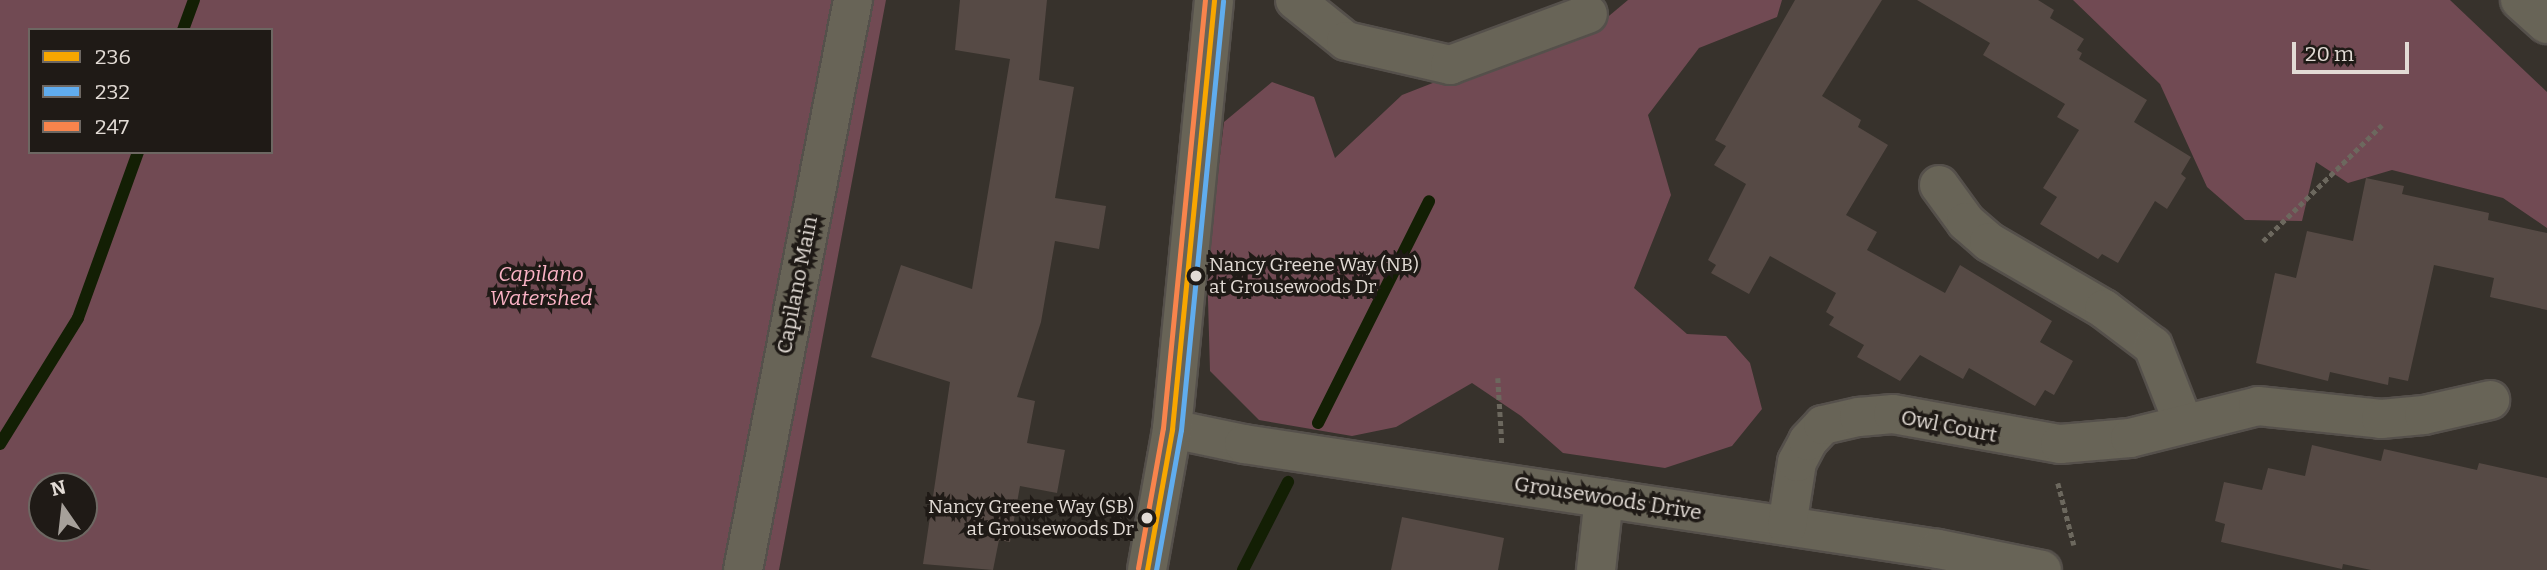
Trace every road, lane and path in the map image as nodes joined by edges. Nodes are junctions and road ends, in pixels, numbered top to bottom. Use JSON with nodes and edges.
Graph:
{"nodes":[{"id":1,"x":853,"y":0,"type":"edge"},
{"id":2,"x":1214,"y":0,"type":"edge"},
{"id":3,"x":1295,"y":0,"type":"edge"},
{"id":4,"x":2520,"y":0,"type":"edge"},
{"id":5,"x":1588,"y":13,"type":"dead end"},
{"id":6,"x":2547,"y":24,"type":"edge"},
{"id":7,"x":2382,"y":125,"type":"dead end"},
{"id":8,"x":1939,"y":185,"type":"dead end"},
{"id":9,"x":2263,"y":242,"type":"dead end"},
{"id":10,"x":1498,"y":378,"type":"dead end"},
{"id":11,"x":2490,"y":400,"type":"dead end"},
{"id":12,"x":2183,"y":422,"type":"junction"},
{"id":13,"x":1172,"y":429,"type":"junction"},
{"id":14,"x":2047,"y":442,"type":"junction"},
{"id":15,"x":1505,"y":482,"type":"junction"},
{"id":16,"x":1604,"y":498,"type":"junction"},
{"id":17,"x":1787,"y":526,"type":"junction"},
{"id":18,"x":2060,"y":564,"type":"edge"},
{"id":19,"x":743,"y":570,"type":"edge"},
{"id":20,"x":1147,"y":570,"type":"edge"},
{"id":21,"x":1596,"y":570,"type":"edge"}],
"edges":[{"from":1,"to":19,"type":"street","name":"Capilano Main"},
{"from":2,"to":13,"type":"street"},
{"from":3,"to":5,"type":"street"},
{"from":4,"to":6,"type":"street"},
{"from":7,"to":9,"type":"path"},
{"from":8,"to":12,"type":"street"},
{"from":10,"to":15,"type":"path"},
{"from":11,"to":12,"type":"street","name":"Owl Court"},
{"from":12,"to":14,"type":"street","name":"Owl Court"},
{"from":13,"to":15,"type":"street","name":"Grousewoods Drive"},
{"from":13,"to":20,"type":"street"},
{"from":14,"to":17,"type":"street","name":"Owl Court"},
{"from":14,"to":18,"type":"path"},
{"from":15,"to":16,"type":"street","name":"Grousewoods Drive"},
{"from":16,"to":17,"type":"street","name":"Grousewoods Drive"},
{"from":16,"to":21,"type":"street"},
{"from":17,"to":18,"type":"street","name":"Grousewoods Drive"}]}
